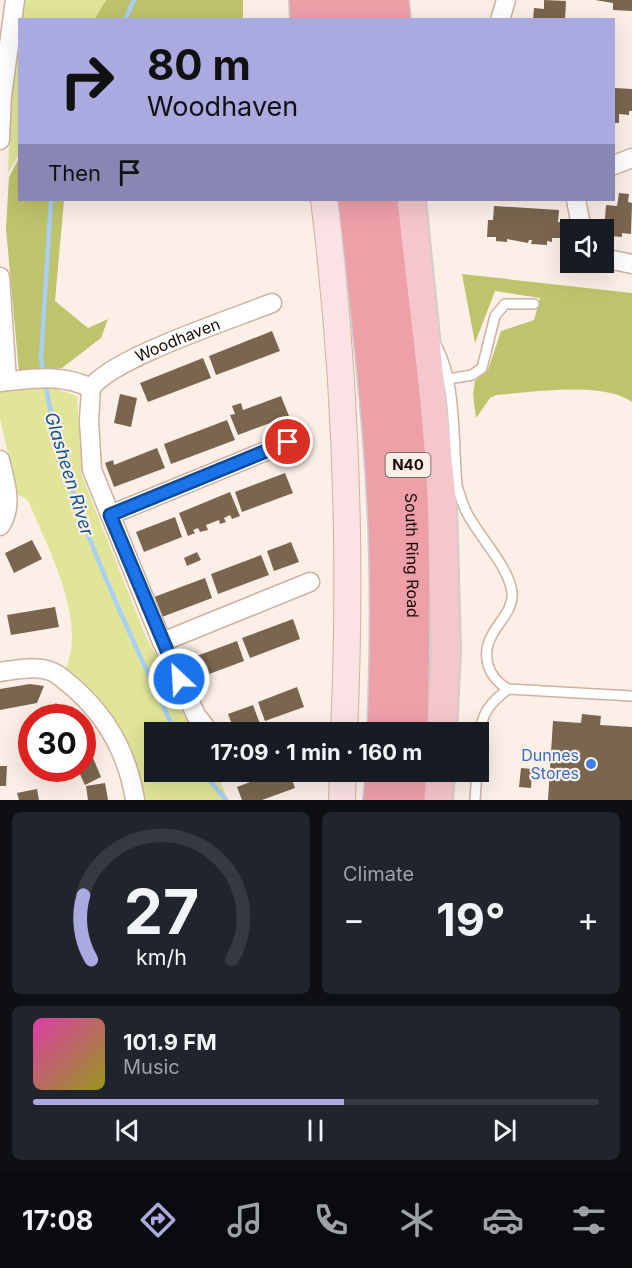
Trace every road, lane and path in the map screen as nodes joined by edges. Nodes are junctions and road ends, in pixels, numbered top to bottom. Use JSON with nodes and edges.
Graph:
{"nodes":[{"id":1,"x":15,"y":0,"type":"edge"},
{"id":2,"x":302,"y":0,"type":"edge"},
{"id":3,"x":306,"y":0,"type":"edge"},
{"id":4,"x":335,"y":0,"type":"edge"},
{"id":5,"x":361,"y":0,"type":"edge"},
{"id":6,"x":392,"y":0,"type":"edge"},
{"id":7,"x":402,"y":0,"type":"edge"},
{"id":8,"x":506,"y":0,"type":"edge"},
{"id":9,"x":305,"y":18,"type":"edge"},
{"id":10,"x":305,"y":18,"type":"edge"},
{"id":11,"x":336,"y":18,"type":"edge"},
{"id":12,"x":362,"y":18,"type":"edge"},
{"id":13,"x":394,"y":18,"type":"edge"},
{"id":14,"x":400,"y":18,"type":"edge"},
{"id":15,"x":501,"y":18,"type":"edge"},
{"id":16,"x":0,"y":140,"type":"edge"},
{"id":17,"x":632,"y":158,"type":"edge"},
{"id":18,"x":615,"y":165,"type":"edge"},
{"id":19,"x":324,"y":201,"type":"edge"},
{"id":20,"x":355,"y":201,"type":"edge"},
{"id":21,"x":381,"y":201,"type":"edge"},
{"id":22,"x":411,"y":201,"type":"edge"},
{"id":23,"x":576,"y":201,"type":"edge"},
{"id":24,"x":580,"y":219,"type":"edge"},
{"id":25,"x":614,"y":260,"type":"edge"},
{"id":26,"x":632,"y":264,"type":"edge"},
{"id":27,"x":0,"y":277,"type":"edge"},
{"id":28,"x":272,"y":303,"type":"dead end"},
{"id":29,"x":534,"y":304,"type":"dead end"},
{"id":30,"x":424,"y":325,"type":"junction"},
{"id":31,"x":448,"y":379,"type":"junction"},
{"id":32,"x":4,"y":381,"type":"edge"},
{"id":33,"x":91,"y":388,"type":"junction"},
{"id":34,"x":293,"y":440,"type":"dead end"},
{"id":35,"x":0,"y":460,"type":"edge"},
{"id":36,"x":110,"y":515,"type":"junction"},
{"id":37,"x":0,"y":526,"type":"edge"},
{"id":38,"x":310,"y":582,"type":"dead end"},
{"id":39,"x":162,"y":642,"type":"junction"},
{"id":40,"x":0,"y":672,"type":"edge"},
{"id":41,"x":508,"y":689,"type":"junction"},
{"id":42,"x":632,"y":696,"type":"edge"},
{"id":43,"x":201,"y":722,"type":"edge"},
{"id":44,"x":344,"y":722,"type":"edge"},
{"id":45,"x":384,"y":722,"type":"edge"},
{"id":46,"x":411,"y":722,"type":"edge"},
{"id":47,"x":442,"y":722,"type":"edge"},
{"id":48,"x":482,"y":722,"type":"edge"},
{"id":49,"x":343,"y":782,"type":"edge"},
{"id":50,"x":382,"y":782,"type":"edge"},
{"id":51,"x":409,"y":782,"type":"edge"},
{"id":52,"x":439,"y":782,"type":"edge"},
{"id":53,"x":476,"y":782,"type":"edge"},
{"id":54,"x":135,"y":800,"type":"edge"},
{"id":55,"x":342,"y":800,"type":"edge"},
{"id":56,"x":380,"y":800,"type":"edge"},
{"id":57,"x":408,"y":800,"type":"edge"},
{"id":58,"x":438,"y":800,"type":"edge"},
{"id":59,"x":475,"y":800,"type":"edge"}],
"edges":[{"from":1,"to":16,"type":"street"},
{"from":2,"to":9,"type":"main road"},
{"from":3,"to":10,"type":"highway"},
{"from":4,"to":11,"type":"highway"},
{"from":5,"to":12,"type":"highway"},
{"from":6,"to":13,"type":"highway"},
{"from":7,"to":14,"type":"main road"},
{"from":8,"to":15,"type":"street"},
{"from":17,"to":18,"type":"street"},
{"from":19,"to":44,"type":"main road"},
{"from":20,"to":45,"type":"highway","name":"South Ring Road","number":"N40"},
{"from":21,"to":46,"type":"highway","name":"South Ring Road","number":"N40"},
{"from":22,"to":30,"type":"main road","number":"N40"},
{"from":23,"to":24,"type":"street"},
{"from":25,"to":26,"type":"street"},
{"from":27,"to":32,"type":"street"},
{"from":28,"to":33,"type":"street","name":"Woodhaven"},
{"from":29,"to":31,"type":"lane"},
{"from":30,"to":31,"type":"lane"},
{"from":30,"to":47,"type":"main road","number":"N40"},
{"from":31,"to":41,"type":"lane"},
{"from":32,"to":33,"type":"street"},
{"from":33,"to":36,"type":"street"},
{"from":34,"to":36,"type":"street"},
{"from":35,"to":37,"type":"street"},
{"from":36,"to":39,"type":"street"},
{"from":38,"to":39,"type":"street"},
{"from":39,"to":43,"type":"street"},
{"from":40,"to":54,"type":"street"},
{"from":41,"to":42,"type":"lane"},
{"from":41,"to":48,"type":"lane"},
{"from":49,"to":55,"type":"main road"},
{"from":50,"to":56,"type":"highway"},
{"from":51,"to":57,"type":"highway"},
{"from":52,"to":58,"type":"main road"},
{"from":53,"to":59,"type":"lane"}]}
